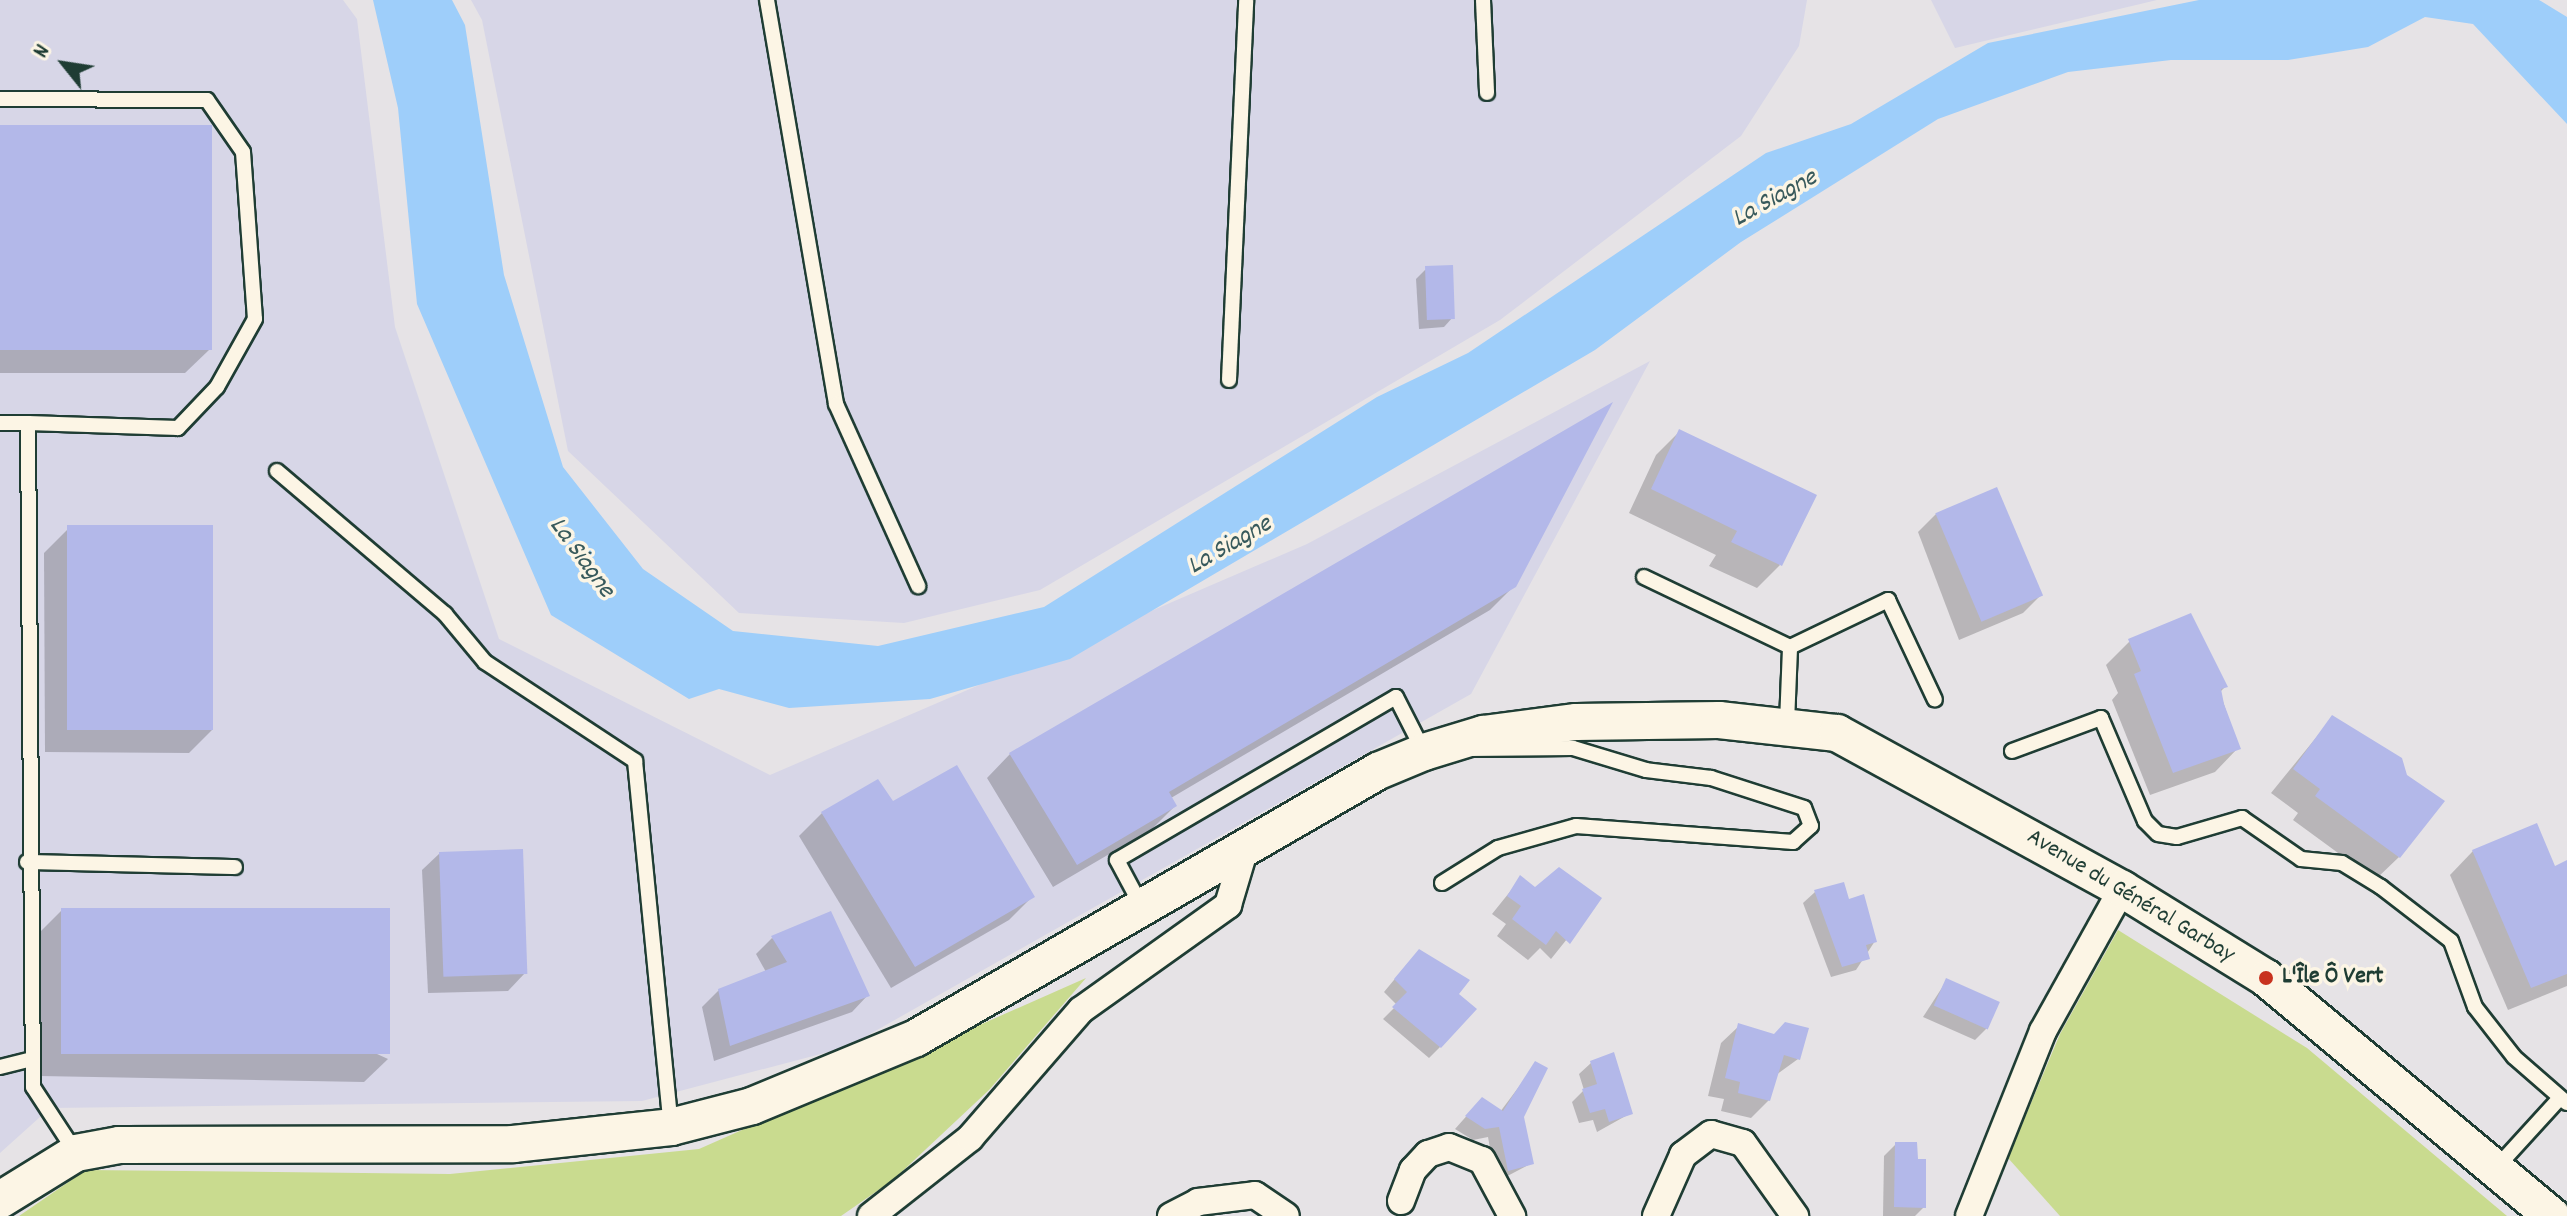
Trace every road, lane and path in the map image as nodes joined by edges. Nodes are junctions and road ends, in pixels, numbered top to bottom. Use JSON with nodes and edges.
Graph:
{"nodes":[{"id":1,"x":767,"y":0,"type":"edge"},
{"id":2,"x":1246,"y":0,"type":"edge"},
{"id":3,"x":1483,"y":0,"type":"edge"},
{"id":4,"x":1487,"y":93,"type":"dead end"},
{"id":5,"x":0,"y":99,"type":"edge"},
{"id":6,"x":1229,"y":380,"type":"dead end"},
{"id":7,"x":0,"y":423,"type":"edge"},
{"id":8,"x":28,"y":423,"type":"junction"},
{"id":9,"x":277,"y":471,"type":"dead end"},
{"id":10,"x":1644,"y":577,"type":"dead end"},
{"id":11,"x":918,"y":586,"type":"dead end"},
{"id":12,"x":1790,"y":647,"type":"junction"},
{"id":13,"x":1935,"y":700,"type":"dead end"},
{"id":14,"x":1787,"y":723,"type":"junction"},
{"id":15,"x":1436,"y":749,"type":"junction"},
{"id":16,"x":2012,"y":751,"type":"dead end"},
{"id":17,"x":1245,"y":848,"type":"junction"},
{"id":18,"x":27,"y":862,"type":"junction"},
{"id":19,"x":235,"y":867,"type":"dead end"},
{"id":20,"x":1442,"y":883,"type":"dead end"},
{"id":21,"x":2122,"y":889,"type":"junction"},
{"id":22,"x":1141,"y":905,"type":"junction"},
{"id":23,"x":31,"y":1059,"type":"junction"},
{"id":24,"x":0,"y":1067,"type":"edge"},
{"id":25,"x":2564,"y":1100,"type":"edge"},
{"id":26,"x":671,"y":1127,"type":"junction"},
{"id":27,"x":76,"y":1153,"type":"junction"},
{"id":28,"x":2497,"y":1167,"type":"junction"},
{"id":29,"x":0,"y":1200,"type":"edge"},
{"id":30,"x":1401,"y":1201,"type":"dead end"},
{"id":31,"x":871,"y":1216,"type":"edge"},
{"id":32,"x":1171,"y":1216,"type":"edge"},
{"id":33,"x":1286,"y":1216,"type":"edge"},
{"id":34,"x":1512,"y":1216,"type":"edge"},
{"id":35,"x":1656,"y":1216,"type":"edge"},
{"id":36,"x":1795,"y":1216,"type":"edge"},
{"id":37,"x":1969,"y":1216,"type":"edge"},
{"id":38,"x":2552,"y":1216,"type":"edge"}],
"edges":[{"from":1,"to":11,"type":"lane"},
{"from":2,"to":6,"type":"lane"},
{"from":3,"to":4,"type":"lane"},
{"from":5,"to":8,"type":"lane"},
{"from":7,"to":8,"type":"lane"},
{"from":8,"to":18,"type":"lane"},
{"from":9,"to":26,"type":"lane"},
{"from":10,"to":12,"type":"lane"},
{"from":12,"to":13,"type":"lane"},
{"from":12,"to":14,"type":"lane"},
{"from":14,"to":15,"type":"main road","name":"Avenue du Général Garbay"},
{"from":14,"to":21,"type":"main road","name":"Avenue du Général Garbay"},
{"from":15,"to":17,"type":"main road","name":"Avenue du Général Garbay"},
{"from":15,"to":20,"type":"lane"},
{"from":15,"to":22,"type":"lane"},
{"from":16,"to":25,"type":"lane"},
{"from":17,"to":22,"type":"main road","name":"Avenue du Général Garbay"},
{"from":17,"to":31,"type":"street"},
{"from":18,"to":19,"type":"lane"},
{"from":18,"to":23,"type":"lane"},
{"from":21,"to":28,"type":"main road","name":"Avenue du Général Garbay"},
{"from":21,"to":37,"type":"street"},
{"from":22,"to":26,"type":"main road","name":"Avenue du Général Garbay"},
{"from":23,"to":24,"type":"lane"},
{"from":23,"to":27,"type":"lane"},
{"from":25,"to":28,"type":"lane"},
{"from":26,"to":27,"type":"main road","name":"Avenue du Général Garbay"},
{"from":27,"to":29,"type":"main road"},
{"from":28,"to":38,"type":"main road","name":"Avenue du Général Garbay"},
{"from":30,"to":34,"type":"street"},
{"from":32,"to":33,"type":"street"},
{"from":35,"to":36,"type":"street"}]}
